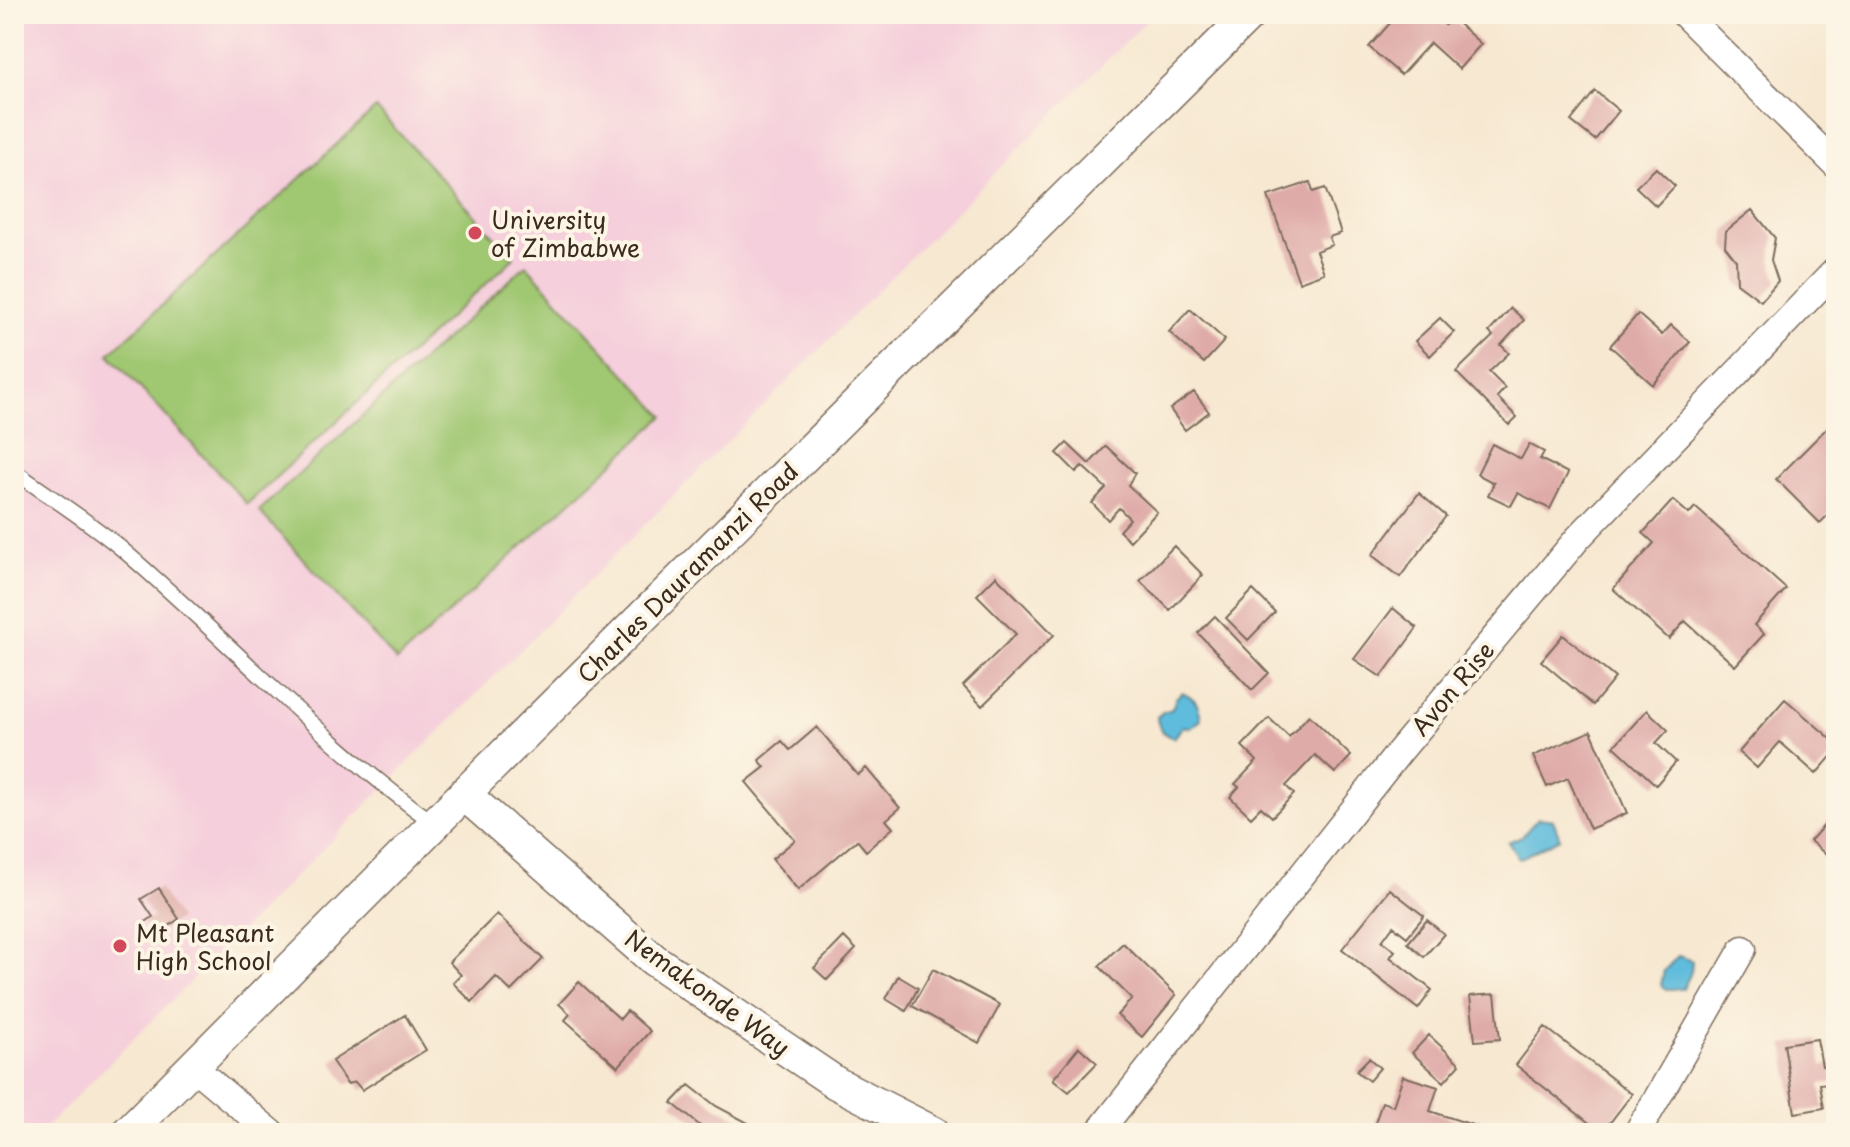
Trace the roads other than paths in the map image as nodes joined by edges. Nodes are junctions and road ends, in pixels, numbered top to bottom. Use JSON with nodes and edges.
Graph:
{"nodes":[{"id":1,"x":1250,"y":14,"type":"edge"},
{"id":2,"x":1684,"y":14,"type":"edge"},
{"id":3,"x":1836,"y":165,"type":"edge"},
{"id":4,"x":1836,"y":270,"type":"edge"},
{"id":5,"x":14,"y":471,"type":"edge"},
{"id":6,"x":464,"y":794,"type":"junction"},
{"id":7,"x":435,"y":824,"type":"junction"},
{"id":8,"x":1743,"y":949,"type":"dead end"},
{"id":9,"x":192,"y":1066,"type":"junction"},
{"id":10,"x":127,"y":1133,"type":"edge"},
{"id":11,"x":272,"y":1133,"type":"edge"},
{"id":12,"x":934,"y":1133,"type":"edge"},
{"id":13,"x":1098,"y":1133,"type":"edge"},
{"id":14,"x":1637,"y":1133,"type":"edge"}],
"edges":[{"from":1,"to":6,"type":"street","name":"Charles Dauramanzi Road"},
{"from":2,"to":3,"type":"street"},
{"from":4,"to":13,"type":"street","name":"Avon Rise"},
{"from":5,"to":7,"type":"lane"},
{"from":6,"to":7,"type":"street","name":"Charles Dauramanzi Road"},
{"from":6,"to":12,"type":"street","name":"Nemakonde Way"},
{"from":7,"to":9,"type":"street","name":"Charles Dauramanzi Road"},
{"from":8,"to":14,"type":"street"},
{"from":9,"to":10,"type":"street","name":"Charles Dauramanzi Road"},
{"from":9,"to":11,"type":"street"}]}
